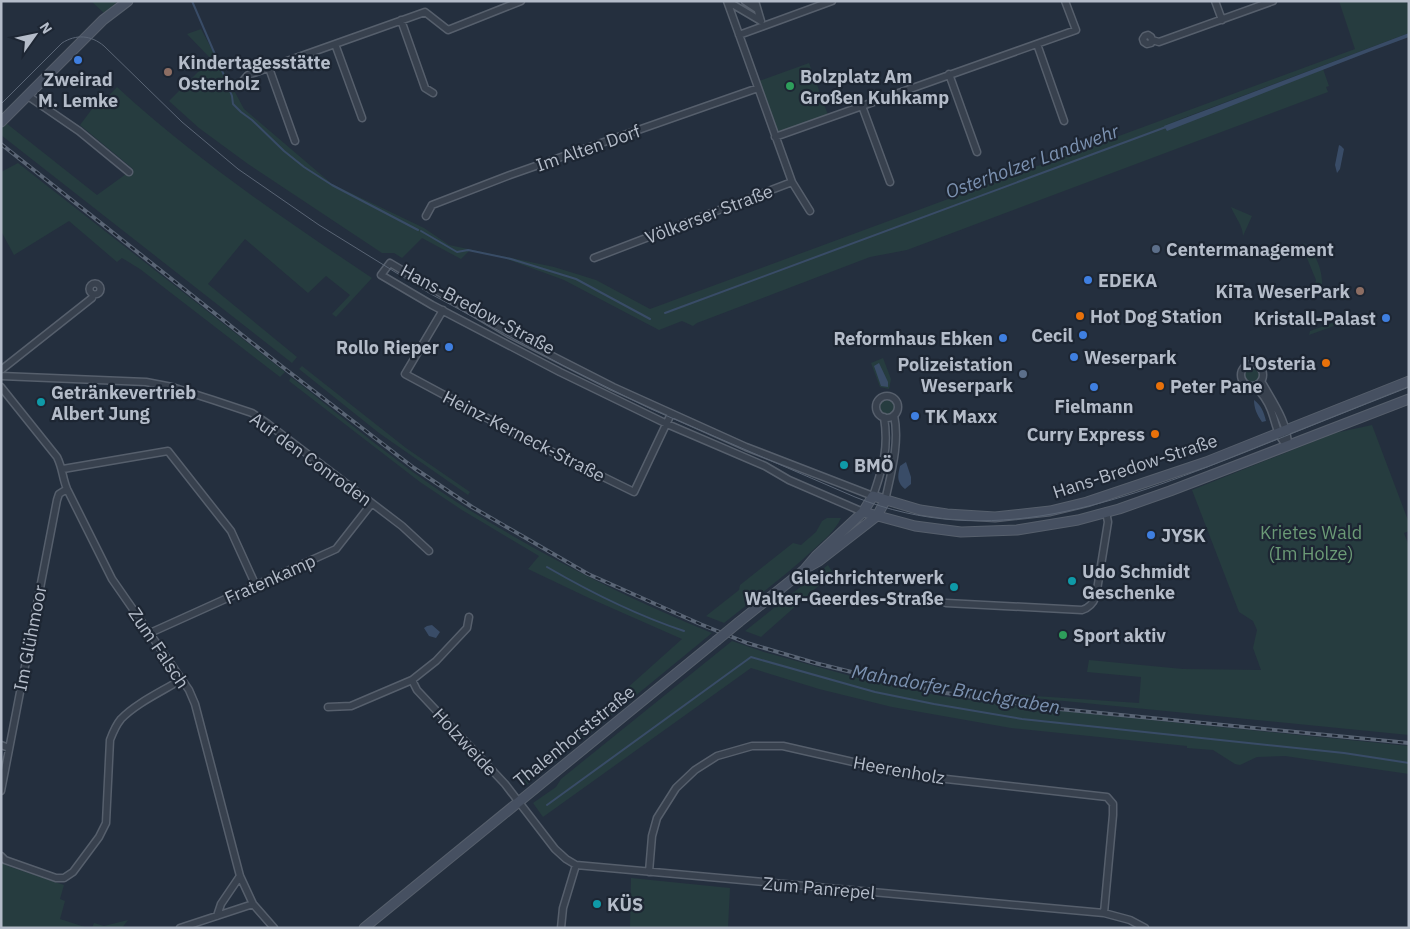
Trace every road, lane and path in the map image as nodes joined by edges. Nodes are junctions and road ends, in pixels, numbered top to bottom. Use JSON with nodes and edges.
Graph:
{"nodes":[{"id":1,"x":128,"y":1,"type":"edge"},
{"id":2,"x":521,"y":1,"type":"edge"},
{"id":3,"x":727,"y":1,"type":"edge"},
{"id":4,"x":745,"y":1,"type":"edge"},
{"id":5,"x":755,"y":1,"type":"edge"},
{"id":6,"x":832,"y":1,"type":"edge"},
{"id":7,"x":1065,"y":1,"type":"edge"},
{"id":8,"x":1215,"y":1,"type":"edge"},
{"id":9,"x":1273,"y":1,"type":"edge"},
{"id":10,"x":757,"y":8,"type":"junction"},
{"id":11,"x":401,"y":20,"type":"junction"},
{"id":12,"x":1222,"y":20,"type":"junction"},
{"id":13,"x":762,"y":24,"type":"junction"},
{"id":14,"x":739,"y":35,"type":"junction"},
{"id":15,"x":1152,"y":40,"type":"dead end"},
{"id":16,"x":335,"y":44,"type":"junction"},
{"id":17,"x":1037,"y":44,"type":"junction"},
{"id":18,"x":268,"y":68,"type":"junction"},
{"id":19,"x":949,"y":74,"type":"junction"},
{"id":20,"x":241,"y":83,"type":"dead end"},
{"id":21,"x":758,"y":88,"type":"junction"},
{"id":22,"x":433,"y":93,"type":"dead end"},
{"id":23,"x":28,"y":96,"type":"junction"},
{"id":24,"x":862,"y":106,"type":"junction"},
{"id":25,"x":362,"y":118,"type":"dead end"},
{"id":26,"x":2,"y":120,"type":"edge"},
{"id":27,"x":1064,"y":121,"type":"dead end"},
{"id":28,"x":775,"y":137,"type":"junction"},
{"id":29,"x":294,"y":141,"type":"dead end"},
{"id":30,"x":977,"y":152,"type":"dead end"},
{"id":31,"x":129,"y":172,"type":"dead end"},
{"id":32,"x":792,"y":182,"type":"junction"},
{"id":33,"x":890,"y":182,"type":"dead end"},
{"id":34,"x":810,"y":211,"type":"dead end"},
{"id":35,"x":426,"y":216,"type":"dead end"},
{"id":36,"x":594,"y":258,"type":"dead end"},
{"id":37,"x":93,"y":294,"type":"dead end"},
{"id":38,"x":443,"y":310,"type":"junction"},
{"id":39,"x":1,"y":370,"type":"edge"},
{"id":40,"x":1,"y":376,"type":"edge"},
{"id":41,"x":1261,"y":381,"type":"junction"},
{"id":42,"x":1409,"y":381,"type":"edge"},
{"id":43,"x":1255,"y":386,"type":"junction"},
{"id":44,"x":1,"y":387,"type":"edge"},
{"id":45,"x":1409,"y":399,"type":"edge"},
{"id":46,"x":671,"y":414,"type":"junction"},
{"id":47,"x":894,"y":415,"type":"junction"},
{"id":48,"x":884,"y":417,"type":"junction"},
{"id":49,"x":667,"y":424,"type":"junction"},
{"id":50,"x":1282,"y":431,"type":"junction"},
{"id":51,"x":1288,"y":446,"type":"junction"},
{"id":52,"x":63,"y":469,"type":"junction"},
{"id":53,"x":67,"y":489,"type":"junction"},
{"id":54,"x":874,"y":496,"type":"junction"},
{"id":55,"x":885,"y":501,"type":"junction"},
{"id":56,"x":372,"y":503,"type":"junction"},
{"id":57,"x":863,"y":512,"type":"junction"},
{"id":58,"x":1106,"y":512,"type":"junction"},
{"id":59,"x":877,"y":516,"type":"junction"},
{"id":60,"x":429,"y":551,"type":"dead end"},
{"id":61,"x":804,"y":570,"type":"junction"},
{"id":62,"x":256,"y":586,"type":"junction"},
{"id":63,"x":946,"y":603,"type":"dead end"},
{"id":64,"x":469,"y":616,"type":"dead end"},
{"id":65,"x":150,"y":633,"type":"junction"},
{"id":66,"x":182,"y":679,"type":"junction"},
{"id":67,"x":412,"y":680,"type":"junction"},
{"id":68,"x":328,"y":708,"type":"dead end"},
{"id":69,"x":1,"y":745,"type":"edge"},
{"id":70,"x":9,"y":748,"type":"junction"},
{"id":71,"x":1,"y":791,"type":"edge"},
{"id":72,"x":519,"y":802,"type":"junction"},
{"id":73,"x":1,"y":856,"type":"edge"},
{"id":74,"x":576,"y":865,"type":"junction"},
{"id":75,"x":649,"y":872,"type":"junction"},
{"id":76,"x":240,"y":876,"type":"junction"},
{"id":77,"x":253,"y":904,"type":"junction"},
{"id":78,"x":1104,"y":913,"type":"junction"},
{"id":79,"x":217,"y":916,"type":"junction"},
{"id":80,"x":180,"y":928,"type":"edge"},
{"id":81,"x":274,"y":928,"type":"edge"},
{"id":82,"x":364,"y":928,"type":"edge"},
{"id":83,"x":561,"y":928,"type":"edge"},
{"id":84,"x":1145,"y":928,"type":"edge"}],
"edges":[{"from":1,"to":23,"type":"main road"},
{"from":2,"to":11,"type":"street"},
{"from":3,"to":13,"type":"street"},
{"from":3,"to":14,"type":"street"},
{"from":4,"to":10,"type":"street"},
{"from":5,"to":10,"type":"street"},
{"from":6,"to":13,"type":"street"},
{"from":7,"to":17,"type":"street"},
{"from":8,"to":12,"type":"street"},
{"from":9,"to":12,"type":"street"},
{"from":10,"to":13,"type":"street"},
{"from":11,"to":16,"type":"street"},
{"from":11,"to":22,"type":"street"},
{"from":12,"to":15,"type":"street"},
{"from":13,"to":14,"type":"street"},
{"from":14,"to":21,"type":"street"},
{"from":16,"to":18,"type":"street"},
{"from":16,"to":25,"type":"street"},
{"from":17,"to":19,"type":"street"},
{"from":17,"to":27,"type":"street"},
{"from":18,"to":20,"type":"street"},
{"from":18,"to":29,"type":"street"},
{"from":19,"to":24,"type":"street"},
{"from":19,"to":30,"type":"street"},
{"from":21,"to":28,"type":"street"},
{"from":21,"to":35,"type":"street","name":"Im Alten Dorf"},
{"from":23,"to":26,"type":"main road"},
{"from":23,"to":31,"type":"street"},
{"from":24,"to":28,"type":"street"},
{"from":24,"to":33,"type":"street"},
{"from":28,"to":32,"type":"street"},
{"from":32,"to":34,"type":"street","name":"Völkerser Straße"},
{"from":32,"to":36,"type":"street","name":"Völkerser Straße"},
{"from":37,"to":39,"type":"street"},
{"from":38,"to":46,"type":"street","name":"Hans-Bredow-Straße"},
{"from":38,"to":49,"type":"street","name":"Hans-Bredow-Straße"},
{"from":38,"to":49,"type":"street","name":"Heinz-Kerneck-Straße"},
{"from":40,"to":56,"type":"street","name":"Auf den Conroden"},
{"from":41,"to":43,"type":"street"},
{"from":41,"to":43,"type":"street"},
{"from":41,"to":50,"type":"street"},
{"from":42,"to":50,"type":"main road","name":"Hans-Bredow-Straße"},
{"from":43,"to":50,"type":"street"},
{"from":44,"to":52,"type":"street","name":"Zum Falsch"},
{"from":45,"to":51,"type":"main road","name":"Hans-Bredow-Straße"},
{"from":46,"to":49,"type":"street","name":"Heinz-Kerneck-Straße"},
{"from":46,"to":54,"type":"street","name":"Hans-Bredow-Straße"},
{"from":47,"to":48,"type":"street"},
{"from":47,"to":48,"type":"street"},
{"from":47,"to":55,"type":"street"},
{"from":48,"to":54,"type":"street"},
{"from":49,"to":57,"type":"street","name":"Hans-Bredow-Straße"},
{"from":50,"to":51,"type":"street"},
{"from":50,"to":55,"type":"main road","name":"Hans-Bredow-Straße"},
{"from":51,"to":58,"type":"main road","name":"Hans-Bredow-Straße"},
{"from":52,"to":53,"type":"street","name":"Zum Falsch"},
{"from":52,"to":62,"type":"street"},
{"from":53,"to":65,"type":"street","name":"Zum Falsch"},
{"from":53,"to":70,"type":"street","name":"Im Glühmoor"},
{"from":54,"to":55,"type":"main road","name":"Hans-Bredow-Straße"},
{"from":54,"to":57,"type":"main road","name":"Thalenhorststraße"},
{"from":55,"to":59,"type":"main road"},
{"from":56,"to":60,"type":"street","name":"Auf den Conroden"},
{"from":56,"to":62,"type":"street","name":"Fratenkamp"},
{"from":57,"to":59,"type":"main road","name":"Hans-Bredow-Straße"},
{"from":57,"to":61,"type":"main road","name":"Thalenhorststraße"},
{"from":58,"to":59,"type":"main road","name":"Hans-Bredow-Straße"},
{"from":58,"to":63,"type":"street"},
{"from":59,"to":61,"type":"main road","name":"Thalenhorststraße"},
{"from":61,"to":72,"type":"main road","name":"Thalenhorststraße","bridge":true},
{"from":62,"to":65,"type":"street","name":"Fratenkamp"},
{"from":64,"to":67,"type":"street"},
{"from":65,"to":66,"type":"street","name":"Zum Falsch"},
{"from":66,"to":73,"type":"street"},
{"from":66,"to":76,"type":"street","name":"Zum Falsch"},
{"from":67,"to":68,"type":"street"},
{"from":67,"to":72,"type":"street","name":"Holzweide"},
{"from":69,"to":70,"type":"street"},
{"from":70,"to":71,"type":"street","name":"Im Glühmoor"},
{"from":72,"to":74,"type":"street"},
{"from":72,"to":82,"type":"main road","name":"Thalenhorststraße"},
{"from":74,"to":75,"type":"street","name":"Zum Panrepel"},
{"from":74,"to":83,"type":"street"},
{"from":75,"to":78,"type":"street","name":"Zum Panrepel"},
{"from":75,"to":78,"type":"street","name":"Heerenholz"},
{"from":76,"to":77,"type":"street","name":"Zum Falsch"},
{"from":76,"to":79,"type":"street"},
{"from":77,"to":79,"type":"street"},
{"from":77,"to":81,"type":"street","name":"Zum Falsch"},
{"from":78,"to":84,"type":"street","name":"Zum Panrepel"},
{"from":79,"to":80,"type":"street"}]}
